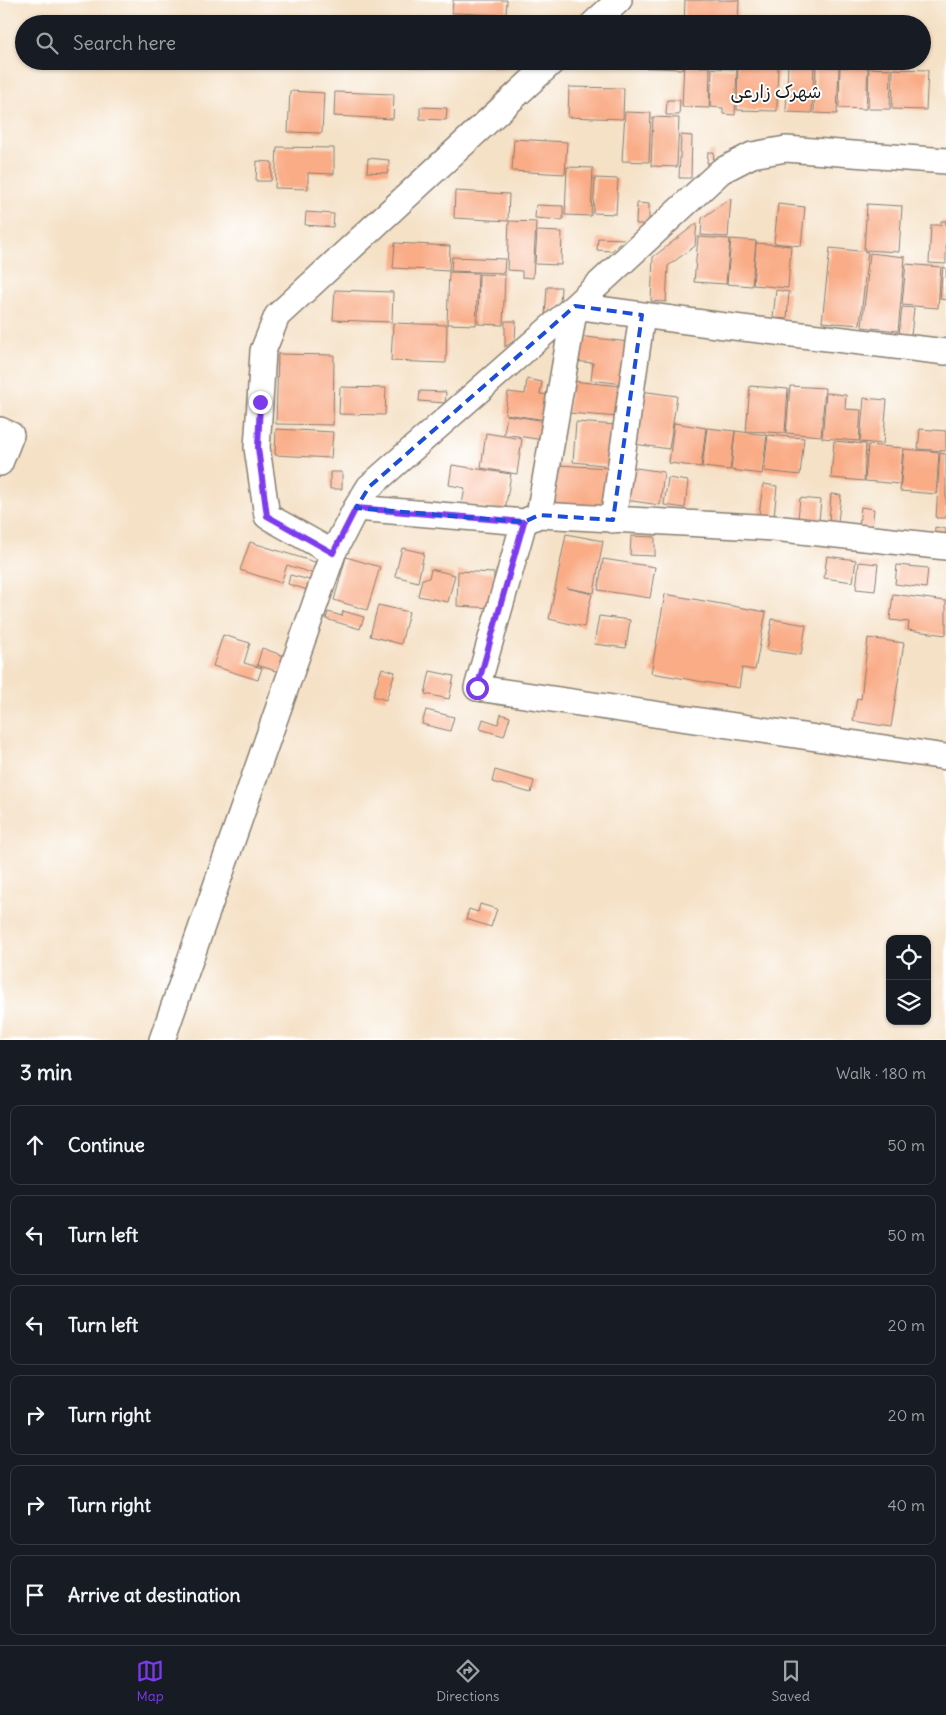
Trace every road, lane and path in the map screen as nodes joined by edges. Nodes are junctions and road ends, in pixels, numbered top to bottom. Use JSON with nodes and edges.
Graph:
{"nodes":[{"id":1,"x":619,"y":0,"type":"edge"},
{"id":2,"x":603,"y":15,"type":"edge"},
{"id":3,"x":543,"y":70,"type":"edge"},
{"id":4,"x":946,"y":160,"type":"edge"},
{"id":5,"x":575,"y":306,"type":"junction"},
{"id":6,"x":642,"y":315,"type":"junction"},
{"id":7,"x":946,"y":352,"type":"edge"},
{"id":8,"x":0,"y":430,"type":"edge"},
{"id":9,"x":0,"y":463,"type":"edge"},
{"id":10,"x":356,"y":508,"type":"junction"},
{"id":11,"x":532,"y":519,"type":"junction"},
{"id":12,"x":613,"y":520,"type":"junction"},
{"id":13,"x":946,"y":547,"type":"edge"},
{"id":14,"x":333,"y":553,"type":"junction"},
{"id":15,"x":946,"y":757,"type":"edge"},
{"id":16,"x":162,"y":1040,"type":"edge"}],
"edges":[{"from":1,"to":2,"type":"street"},
{"from":3,"to":14,"type":"street"},
{"from":4,"to":5,"type":"street"},
{"from":5,"to":6,"type":"street"},
{"from":5,"to":10,"type":"street"},
{"from":5,"to":11,"type":"street"},
{"from":6,"to":7,"type":"street"},
{"from":6,"to":12,"type":"street"},
{"from":8,"to":9,"type":"street"},
{"from":10,"to":11,"type":"street"},
{"from":10,"to":14,"type":"street"},
{"from":11,"to":12,"type":"street"},
{"from":11,"to":15,"type":"street"},
{"from":12,"to":13,"type":"street"},
{"from":14,"to":16,"type":"street"}]}
